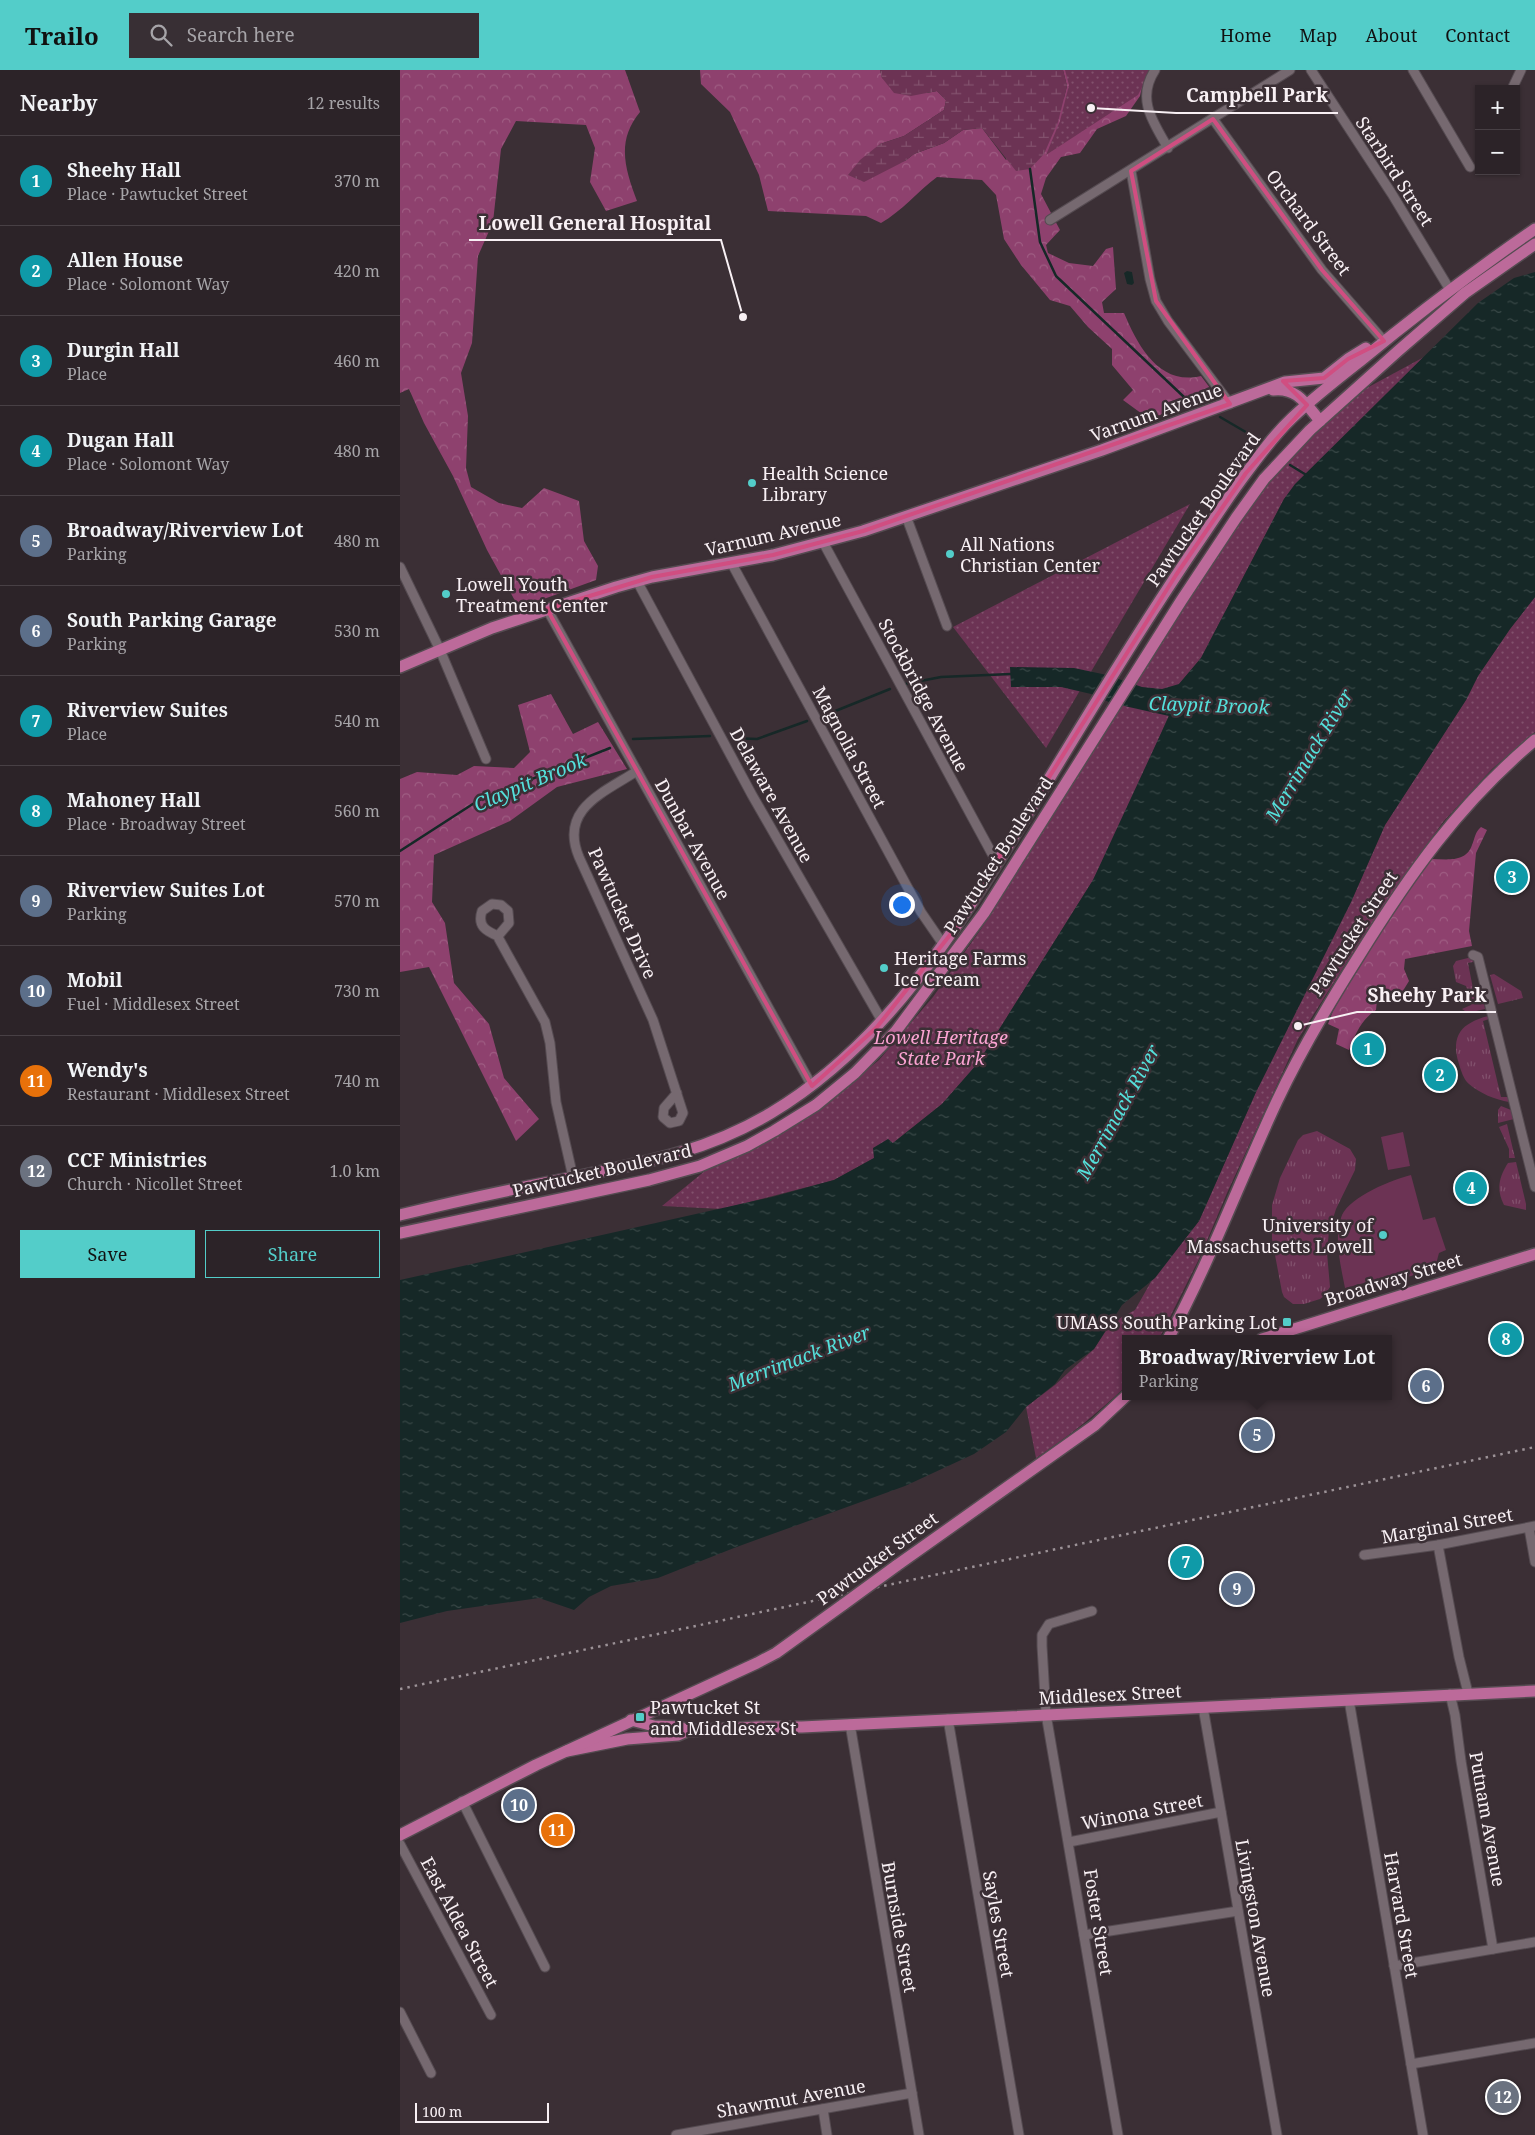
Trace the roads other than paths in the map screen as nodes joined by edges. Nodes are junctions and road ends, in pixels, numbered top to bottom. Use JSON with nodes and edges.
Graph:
{"nodes":[{"id":1,"x":1156,"y":70,"type":"edge"},
{"id":2,"x":1290,"y":70,"type":"edge"},
{"id":3,"x":1311,"y":70,"type":"edge"},
{"id":4,"x":1413,"y":70,"type":"edge"},
{"id":5,"x":1521,"y":70,"type":"edge"},
{"id":6,"x":1514,"y":85,"type":"edge"},
{"id":7,"x":1213,"y":119,"type":"junction"},
{"id":8,"x":1168,"y":148,"type":"junction"},
{"id":9,"x":1470,"y":167,"type":"dead end"},
{"id":10,"x":1131,"y":171,"type":"junction"},
{"id":11,"x":1050,"y":220,"type":"dead end"},
{"id":12,"x":1535,"y":229,"type":"edge"},
{"id":13,"x":1535,"y":244,"type":"edge"},
{"id":14,"x":1450,"y":290,"type":"junction"},
{"id":15,"x":1384,"y":341,"type":"junction"},
{"id":16,"x":1301,"y":381,"type":"junction"},
{"id":17,"x":1266,"y":390,"type":"junction"},
{"id":18,"x":1230,"y":404,"type":"junction"},
{"id":19,"x":1307,"y":406,"type":"junction"},
{"id":20,"x":1320,"y":420,"type":"junction"},
{"id":21,"x":906,"y":516,"type":"junction"},
{"id":22,"x":823,"y":542,"type":"junction"},
{"id":23,"x":732,"y":564,"type":"junction"},
{"id":24,"x":400,"y":567,"type":"edge"},
{"id":25,"x":637,"y":581,"type":"junction"},
{"id":26,"x":547,"y":609,"type":"junction"},
{"id":27,"x":947,"y":626,"type":"dead end"},
{"id":28,"x":440,"y":650,"type":"junction"},
{"id":29,"x":400,"y":667,"type":"edge"},
{"id":30,"x":1535,"y":740,"type":"edge"},
{"id":31,"x":486,"y":759,"type":"dead end"},
{"id":32,"x":637,"y":772,"type":"junction"},
{"id":33,"x":997,"y":864,"type":"junction"},
{"id":34,"x":498,"y":936,"type":"dead end"},
{"id":35,"x":943,"y":944,"type":"junction"},
{"id":36,"x":1473,"y":955,"type":"dead end"},
{"id":37,"x":882,"y":1021,"type":"junction"},
{"id":38,"x":812,"y":1086,"type":"junction"},
{"id":39,"x":677,"y":1093,"type":"dead end"},
{"id":40,"x":573,"y":1177,"type":"junction"},
{"id":41,"x":1535,"y":1186,"type":"edge"},
{"id":42,"x":400,"y":1215,"type":"edge"},
{"id":43,"x":400,"y":1233,"type":"edge"},
{"id":44,"x":1535,"y":1254,"type":"edge"},
{"id":45,"x":1170,"y":1335,"type":"edge"},
{"id":46,"x":1275,"y":1335,"type":"edge"},
{"id":47,"x":1122,"y":1400,"type":"edge"},
{"id":48,"x":1532,"y":1527,"type":"edge"},
{"id":49,"x":1438,"y":1545,"type":"junction"},
{"id":50,"x":1364,"y":1556,"type":"dead end"},
{"id":51,"x":1535,"y":1562,"type":"edge"},
{"id":52,"x":1092,"y":1611,"type":"dead end"},
{"id":53,"x":1535,"y":1691,"type":"edge"},
{"id":54,"x":1468,"y":1693,"type":"junction"},
{"id":55,"x":1450,"y":1694,"type":"junction"},
{"id":56,"x":1348,"y":1700,"type":"junction"},
{"id":57,"x":1203,"y":1708,"type":"junction"},
{"id":58,"x":1046,"y":1714,"type":"junction"},
{"id":59,"x":948,"y":1719,"type":"junction"},
{"id":60,"x":631,"y":1720,"type":"junction"},
{"id":61,"x":850,"y":1724,"type":"junction"},
{"id":62,"x":687,"y":1730,"type":"junction"},
{"id":63,"x":567,"y":1751,"type":"junction"},
{"id":64,"x":462,"y":1801,"type":"junction"},
{"id":65,"x":1221,"y":1812,"type":"junction"},
{"id":66,"x":400,"y":1834,"type":"edge"},
{"id":67,"x":1069,"y":1842,"type":"junction"},
{"id":68,"x":400,"y":1844,"type":"edge"},
{"id":69,"x":1238,"y":1911,"type":"junction"},
{"id":70,"x":1084,"y":1935,"type":"junction"},
{"id":71,"x":1535,"y":1942,"type":"edge"},
{"id":72,"x":1493,"y":1949,"type":"junction"},
{"id":73,"x":1394,"y":1966,"type":"junction"},
{"id":74,"x":546,"y":1967,"type":"dead end"},
{"id":75,"x":400,"y":2012,"type":"edge"},
{"id":76,"x":491,"y":2015,"type":"dead end"},
{"id":77,"x":1535,"y":2043,"type":"edge"},
{"id":78,"x":1411,"y":2064,"type":"junction"},
{"id":79,"x":431,"y":2073,"type":"dead end"},
{"id":80,"x":912,"y":2093,"type":"junction"},
{"id":81,"x":823,"y":2109,"type":"junction"},
{"id":82,"x":727,"y":2131,"type":"edge"},
{"id":83,"x":676,"y":2135,"type":"edge"},
{"id":84,"x":827,"y":2135,"type":"edge"},
{"id":85,"x":919,"y":2135,"type":"edge"},
{"id":86,"x":1019,"y":2135,"type":"edge"},
{"id":87,"x":1118,"y":2135,"type":"edge"},
{"id":88,"x":1277,"y":2135,"type":"edge"},
{"id":89,"x":1423,"y":2135,"type":"edge"}],
"edges":[{"from":1,"to":8,"type":"street"},
{"from":2,"to":7,"type":"street"},
{"from":3,"to":14,"type":"street","name":"Starbird Street"},
{"from":4,"to":9,"type":"street"},
{"from":5,"to":6,"type":"street"},
{"from":7,"to":8,"type":"street"},
{"from":7,"to":15,"type":"street","name":"Orchard Street"},
{"from":8,"to":10,"type":"street"},
{"from":10,"to":11,"type":"street"},
{"from":10,"to":18,"type":"street"},
{"from":12,"to":14,"type":"main road","name":"Varnum Avenue"},
{"from":13,"to":20,"type":"main road"},
{"from":14,"to":15,"type":"main road","name":"Varnum Avenue"},
{"from":15,"to":16,"type":"main road","name":"Varnum Avenue"},
{"from":15,"to":19,"type":"main road","name":"Varnum Avenue"},
{"from":16,"to":17,"type":"main road","name":"Varnum Avenue"},
{"from":16,"to":19,"type":"main road"},
{"from":17,"to":18,"type":"main road","name":"Varnum Avenue"},
{"from":17,"to":19,"type":"main road","name":"Varnum Avenue"},
{"from":18,"to":21,"type":"main road","name":"Varnum Avenue"},
{"from":19,"to":20,"type":"main road","name":"Varnum Avenue"},
{"from":19,"to":33,"type":"main road","name":"Pawtucket Boulevard"},
{"from":20,"to":43,"type":"main road","name":"Pawtucket Boulevard"},
{"from":21,"to":22,"type":"main road","name":"Varnum Avenue"},
{"from":21,"to":27,"type":"street"},
{"from":22,"to":23,"type":"main road","name":"Varnum Avenue"},
{"from":22,"to":33,"type":"street","name":"Stockbridge Avenue"},
{"from":23,"to":25,"type":"main road","name":"Varnum Avenue"},
{"from":23,"to":35,"type":"street","name":"Magnolia Street"},
{"from":24,"to":28,"type":"street"},
{"from":25,"to":26,"type":"main road","name":"Varnum Avenue"},
{"from":25,"to":37,"type":"street","name":"Delaware Avenue"},
{"from":26,"to":28,"type":"main road","name":"Varnum Avenue"},
{"from":26,"to":32,"type":"street","name":"Dunbar Avenue"},
{"from":28,"to":29,"type":"main road","name":"Varnum Avenue"},
{"from":28,"to":31,"type":"street"},
{"from":30,"to":45,"type":"main road","name":"Pawtucket Street"},
{"from":32,"to":38,"type":"street","name":"Dunbar Avenue"},
{"from":32,"to":39,"type":"street","name":"Pawtucket Drive"},
{"from":33,"to":35,"type":"main road","name":"Pawtucket Boulevard"},
{"from":34,"to":40,"type":"street"},
{"from":35,"to":37,"type":"main road","name":"Pawtucket Boulevard"},
{"from":36,"to":41,"type":"street"},
{"from":37,"to":38,"type":"main road","name":"Pawtucket Boulevard"},
{"from":38,"to":40,"type":"main road","name":"Pawtucket Boulevard"},
{"from":40,"to":42,"type":"main road","name":"Pawtucket Boulevard"},
{"from":44,"to":46,"type":"main road","name":"Broadway Street"},
{"from":47,"to":60,"type":"main road","name":"Pawtucket Street","bridge":true},
{"from":48,"to":49,"type":"street","name":"Marginal Street"},
{"from":48,"to":51,"type":"street"},
{"from":49,"to":50,"type":"street","name":"Marginal Street"},
{"from":49,"to":54,"type":"street"},
{"from":52,"to":58,"type":"street"},
{"from":53,"to":54,"type":"main road","name":"Middlesex Street"},
{"from":54,"to":55,"type":"main road","name":"Middlesex Street"},
{"from":55,"to":56,"type":"main road","name":"Middlesex Street"},
{"from":55,"to":72,"type":"street","name":"Putnam Avenue"},
{"from":56,"to":57,"type":"main road","name":"Middlesex Street"},
{"from":56,"to":73,"type":"street","name":"Harvard Street"},
{"from":57,"to":58,"type":"main road","name":"Middlesex Street"},
{"from":57,"to":65,"type":"street","name":"Livingston Avenue"},
{"from":58,"to":59,"type":"main road","name":"Middlesex Street"},
{"from":58,"to":67,"type":"street","name":"Foster Street"},
{"from":59,"to":61,"type":"main road","name":"Middlesex Street"},
{"from":59,"to":86,"type":"street","name":"Sayles Street"},
{"from":60,"to":62,"type":"main road","name":"Middlesex Street"},
{"from":60,"to":63,"type":"main road","name":"Middlesex Street"},
{"from":61,"to":62,"type":"main road","name":"Middlesex Street"},
{"from":61,"to":80,"type":"street","name":"Burnside Street"},
{"from":62,"to":63,"type":"main road","name":"Middlesex Street"},
{"from":63,"to":64,"type":"main road","name":"Middlesex Street"},
{"from":64,"to":66,"type":"main road","name":"Middlesex Street"},
{"from":64,"to":74,"type":"street"},
{"from":65,"to":67,"type":"street","name":"Winona Street"},
{"from":65,"to":69,"type":"street","name":"Livingston Avenue"},
{"from":67,"to":70,"type":"street","name":"Foster Street"},
{"from":68,"to":76,"type":"street","name":"East Aldea Street"},
{"from":69,"to":70,"type":"street"},
{"from":69,"to":88,"type":"street","name":"Livingston Avenue"},
{"from":70,"to":87,"type":"street","name":"Foster Street"},
{"from":71,"to":72,"type":"street"},
{"from":72,"to":73,"type":"street"},
{"from":73,"to":78,"type":"street","name":"Harvard Street"},
{"from":75,"to":79,"type":"street"},
{"from":77,"to":78,"type":"street"},
{"from":78,"to":89,"type":"street","name":"Harvard Street"},
{"from":80,"to":81,"type":"street","name":"Shawmut Avenue"},
{"from":80,"to":85,"type":"street","name":"Burnside Street"},
{"from":81,"to":82,"type":"street","name":"Shawmut Avenue"},
{"from":81,"to":84,"type":"street"},
{"from":82,"to":83,"type":"street","name":"Shawmut Avenue"}]}
